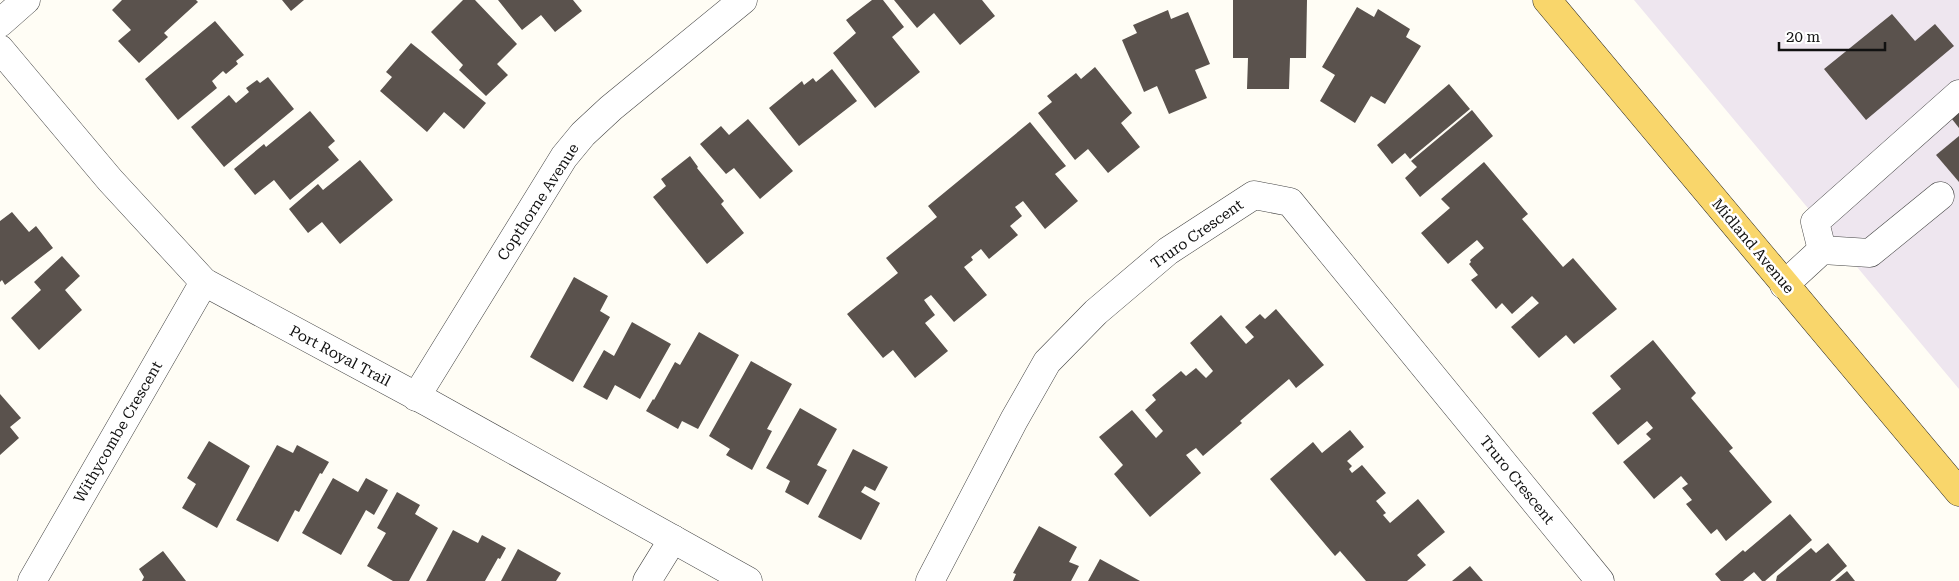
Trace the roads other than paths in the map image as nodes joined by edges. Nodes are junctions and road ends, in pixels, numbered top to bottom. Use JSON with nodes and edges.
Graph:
{"nodes":[{"id":1,"x":26,"y":0,"type":"edge"},
{"id":2,"x":743,"y":0,"type":"edge"},
{"id":3,"x":1547,"y":0,"type":"edge"},
{"id":4,"x":0,"y":23,"type":"edge"},
{"id":5,"x":0,"y":49,"type":"edge"},
{"id":6,"x":1959,"y":94,"type":"edge"},
{"id":7,"x":1940,"y":196,"type":"dead end"},
{"id":8,"x":1822,"y":250,"type":"junction"},
{"id":9,"x":204,"y":282,"type":"junction"},
{"id":10,"x":1784,"y":285,"type":"junction"},
{"id":11,"x":416,"y":397,"type":"junction"},
{"id":12,"x":1959,"y":492,"type":"edge"},
{"id":13,"x":673,"y":539,"type":"junction"},
{"id":14,"x":32,"y":581,"type":"edge"},
{"id":15,"x":647,"y":581,"type":"edge"},
{"id":16,"x":748,"y":581,"type":"edge"},
{"id":17,"x":930,"y":581,"type":"edge"},
{"id":18,"x":1600,"y":581,"type":"edge"}],
"edges":[{"from":1,"to":4,"type":"street"},
{"from":2,"to":11,"type":"street","name":"Copthorne Avenue"},
{"from":3,"to":10,"type":"main road","name":"Midland Avenue"},
{"from":5,"to":9,"type":"street","name":"Port Royal Trail"},
{"from":6,"to":8,"type":"street"},
{"from":7,"to":8,"type":"street"},
{"from":8,"to":10,"type":"street"},
{"from":9,"to":11,"type":"street","name":"Port Royal Trail"},
{"from":9,"to":14,"type":"street","name":"Withycombe Crescent"},
{"from":10,"to":12,"type":"main road","name":"Midland Avenue"},
{"from":11,"to":13,"type":"street","name":"Port Royal Trail"},
{"from":13,"to":15,"type":"street"},
{"from":13,"to":16,"type":"street","name":"Port Royal Trail"},
{"from":17,"to":18,"type":"street","name":"Truro Crescent"}]}
